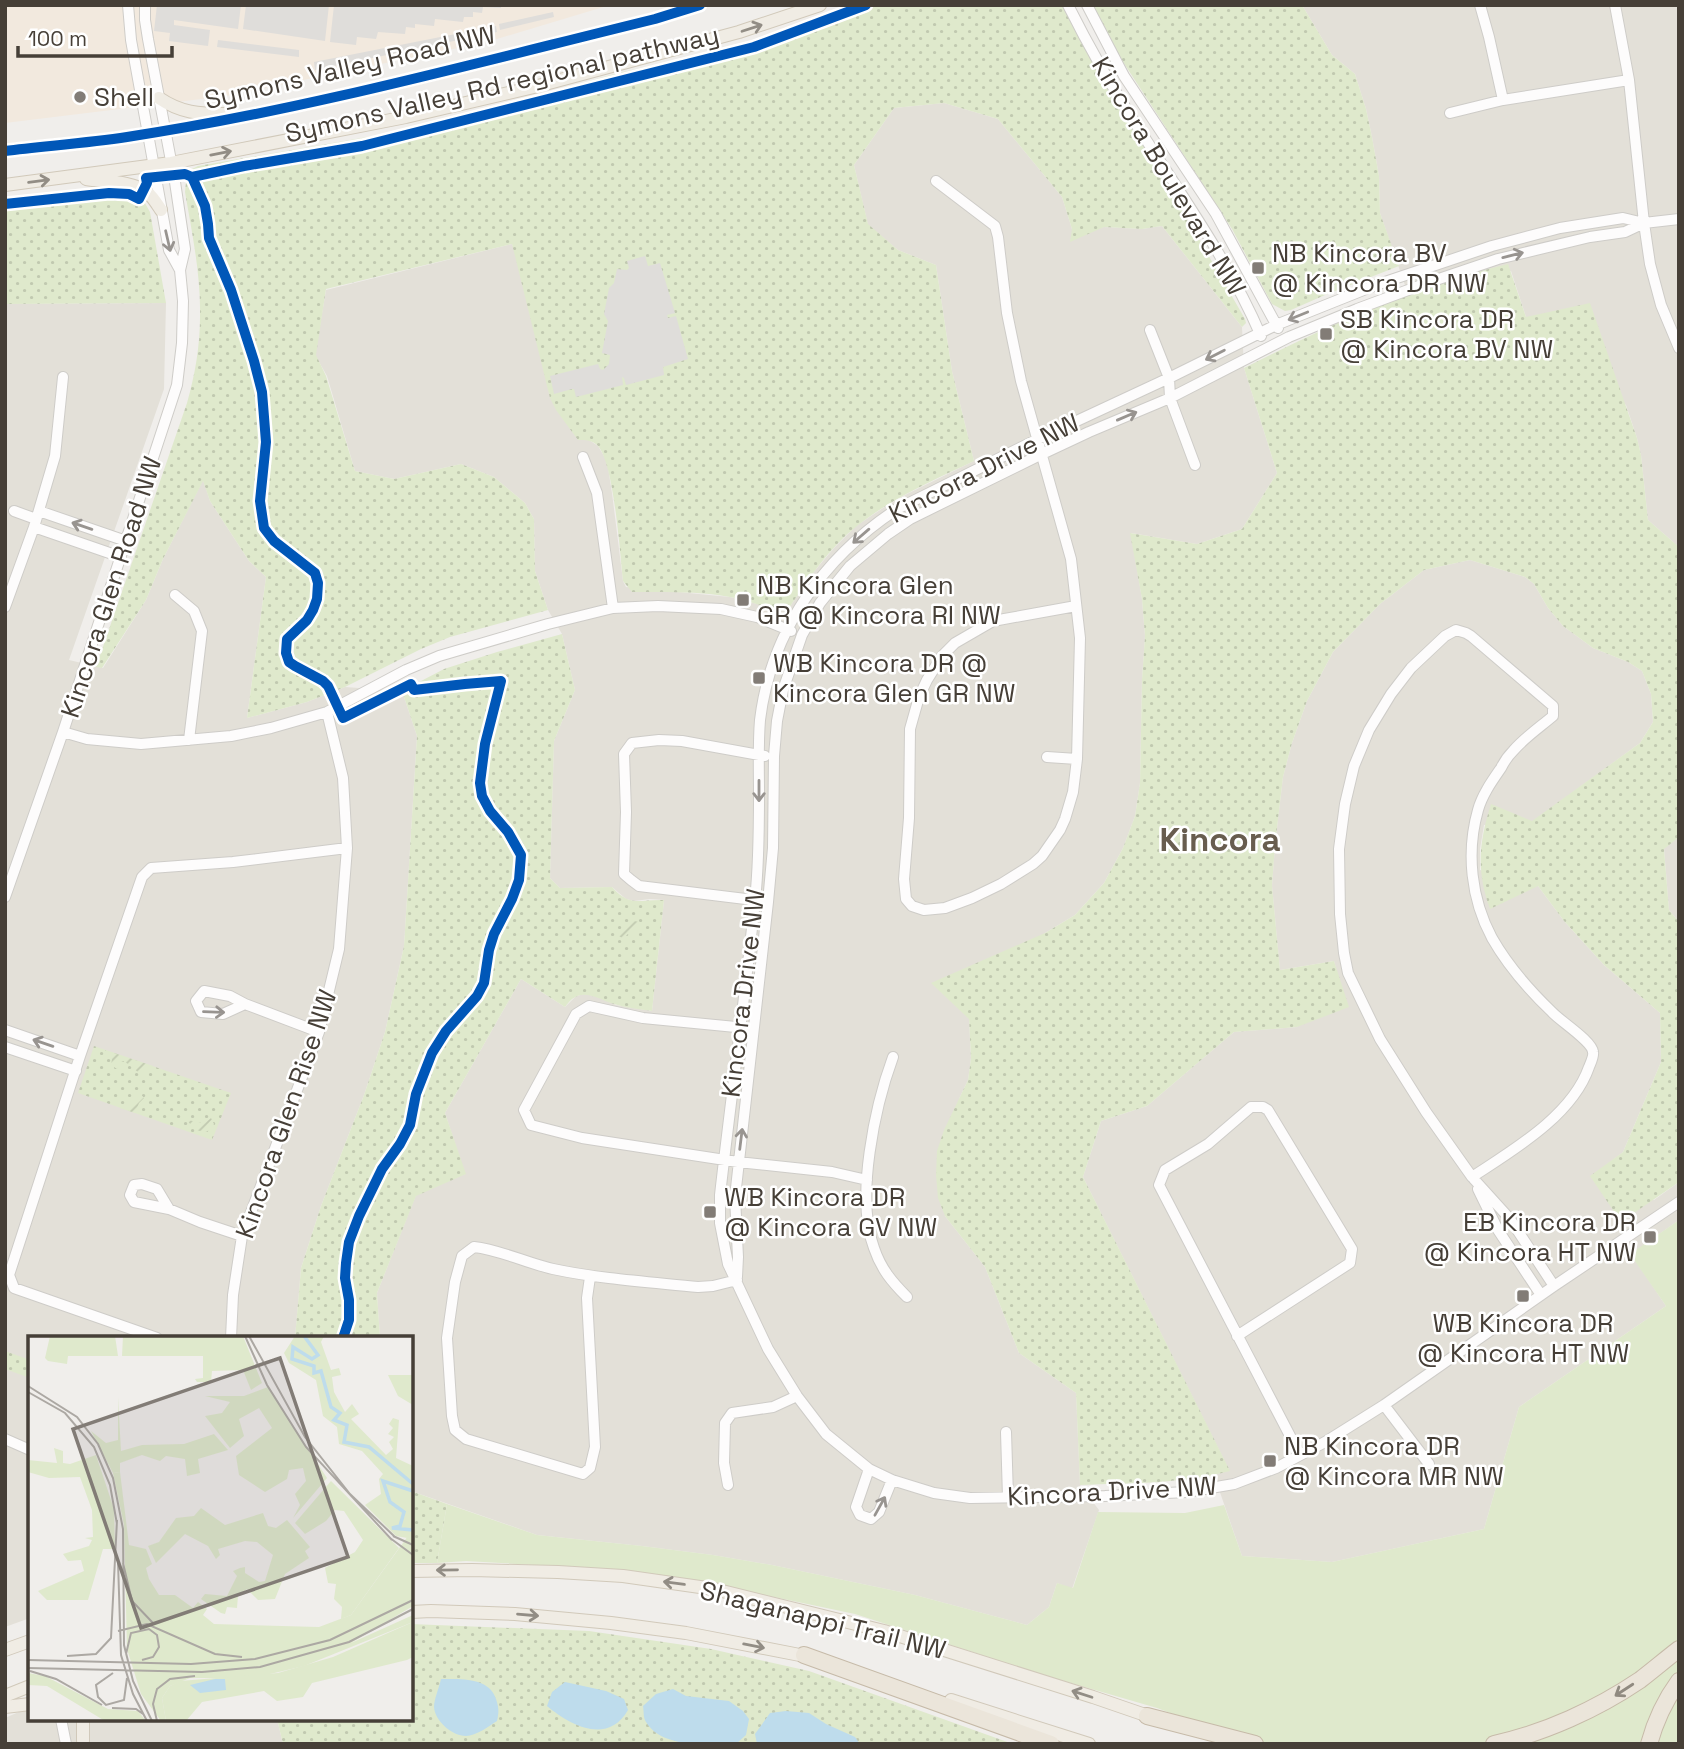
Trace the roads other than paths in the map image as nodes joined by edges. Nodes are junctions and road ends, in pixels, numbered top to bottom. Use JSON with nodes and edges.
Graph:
{"nodes":[{"id":1,"x":128,"y":5,"type":"edge"},
{"id":2,"x":145,"y":5,"type":"edge"},
{"id":3,"x":700,"y":5,"type":"edge"},
{"id":4,"x":820,"y":5,"type":"edge"},
{"id":5,"x":1068,"y":5,"type":"edge"},
{"id":6,"x":1087,"y":5,"type":"edge"},
{"id":7,"x":1480,"y":5,"type":"edge"},
{"id":8,"x":1615,"y":5,"type":"edge"},
{"id":9,"x":1629,"y":80,"type":"junction"},
{"id":10,"x":159,"y":98,"type":"junction"},
{"id":11,"x":1503,"y":100,"type":"junction"},
{"id":12,"x":1450,"y":113,"type":"dead end"},
{"id":13,"x":253,"y":115,"type":"junction"},
{"id":14,"x":165,"y":131,"type":"junction"},
{"id":15,"x":148,"y":134,"type":"junction"},
{"id":16,"x":5,"y":151,"type":"edge"},
{"id":17,"x":171,"y":163,"type":"junction"},
{"id":18,"x":154,"y":166,"type":"junction"},
{"id":19,"x":72,"y":177,"type":"junction"},
{"id":20,"x":936,"y":181,"type":"dead end"},
{"id":21,"x":5,"y":185,"type":"edge"},
{"id":22,"x":161,"y":210,"type":"junction"},
{"id":23,"x":1679,"y":219,"type":"edge"},
{"id":24,"x":1644,"y":223,"type":"junction"},
{"id":25,"x":180,"y":270,"type":"junction"},
{"id":26,"x":1276,"y":324,"type":"junction"},
{"id":27,"x":1150,"y":330,"type":"dead end"},
{"id":28,"x":1259,"y":333,"type":"junction"},
{"id":29,"x":1283,"y":340,"type":"junction"},
{"id":30,"x":1679,"y":348,"type":"edge"},
{"id":31,"x":1266,"y":349,"type":"junction"},
{"id":32,"x":63,"y":377,"type":"dead end"},
{"id":33,"x":1169,"y":378,"type":"junction"},
{"id":34,"x":1170,"y":398,"type":"junction"},
{"id":35,"x":1038,"y":439,"type":"junction"},
{"id":36,"x":1042,"y":454,"type":"junction"},
{"id":37,"x":583,"y":457,"type":"dead end"},
{"id":38,"x":1195,"y":465,"type":"dead end"},
{"id":39,"x":14,"y":512,"type":"dead end"},
{"id":40,"x":36,"y":519,"type":"junction"},
{"id":41,"x":126,"y":541,"type":"junction"},
{"id":42,"x":121,"y":556,"type":"junction"},
{"id":43,"x":175,"y":595,"type":"dead end"},
{"id":44,"x":1076,"y":606,"type":"junction"},
{"id":45,"x":5,"y":607,"type":"edge"},
{"id":46,"x":613,"y":608,"type":"junction"},
{"id":47,"x":787,"y":629,"type":"junction"},
{"id":48,"x":802,"y":635,"type":"junction"},
{"id":49,"x":327,"y":712,"type":"junction"},
{"id":50,"x":63,"y":732,"type":"junction"},
{"id":51,"x":189,"y":740,"type":"junction"},
{"id":52,"x":759,"y":756,"type":"junction"},
{"id":53,"x":774,"y":756,"type":"junction"},
{"id":54,"x":1047,"y":757,"type":"dead end"},
{"id":55,"x":1077,"y":759,"type":"junction"},
{"id":56,"x":347,"y":848,"type":"junction"},
{"id":57,"x":5,"y":856,"type":"edge"},
{"id":58,"x":18,"y":860,"type":"junction"},
{"id":59,"x":5,"y":897,"type":"edge"},
{"id":60,"x":755,"y":901,"type":"junction"},
{"id":61,"x":768,"y":902,"type":"junction"},
{"id":62,"x":245,"y":1004,"type":"dead end"},
{"id":63,"x":740,"y":1028,"type":"junction"},
{"id":64,"x":755,"y":1029,"type":"junction"},
{"id":65,"x":5,"y":1030,"type":"edge"},
{"id":66,"x":319,"y":1032,"type":"junction"},
{"id":67,"x":5,"y":1047,"type":"edge"},
{"id":68,"x":80,"y":1056,"type":"junction"},
{"id":69,"x":893,"y":1057,"type":"dead end"},
{"id":70,"x":76,"y":1071,"type":"junction"},
{"id":71,"x":724,"y":1160,"type":"junction"},
{"id":72,"x":738,"y":1162,"type":"junction"},
{"id":73,"x":1472,"y":1177,"type":"junction"},
{"id":74,"x":867,"y":1180,"type":"junction"},
{"id":75,"x":1679,"y":1202,"type":"edge"},
{"id":76,"x":169,"y":1209,"type":"dead end"},
{"id":77,"x":242,"y":1236,"type":"junction"},
{"id":78,"x":590,"y":1276,"type":"junction"},
{"id":79,"x":737,"y":1280,"type":"junction"},
{"id":80,"x":1554,"y":1286,"type":"junction"},
{"id":81,"x":1541,"y":1295,"type":"junction"},
{"id":82,"x":907,"y":1297,"type":"dead end"},
{"id":83,"x":151,"y":1336,"type":"edge"},
{"id":84,"x":231,"y":1336,"type":"edge"},
{"id":85,"x":1237,"y":1336,"type":"junction"},
{"id":86,"x":797,"y":1396,"type":"junction"},
{"id":87,"x":1384,"y":1405,"type":"junction"},
{"id":88,"x":1006,"y":1432,"type":"dead end"},
{"id":89,"x":5,"y":1439,"type":"edge"},
{"id":90,"x":28,"y":1449,"type":"edge"},
{"id":91,"x":1300,"y":1455,"type":"junction"},
{"id":92,"x":1429,"y":1464,"type":"dead end"},
{"id":93,"x":869,"y":1469,"type":"junction"},
{"id":94,"x":892,"y":1480,"type":"junction"},
{"id":95,"x":728,"y":1485,"type":"dead end"},
{"id":96,"x":1008,"y":1497,"type":"junction"},
{"id":97,"x":413,"y":1571,"type":"edge"},
{"id":98,"x":413,"y":1612,"type":"edge"},
{"id":99,"x":28,"y":1642,"type":"edge"},
{"id":100,"x":1679,"y":1649,"type":"edge"},
{"id":101,"x":5,"y":1650,"type":"edge"},
{"id":102,"x":804,"y":1655,"type":"junction"},
{"id":103,"x":1679,"y":1681,"type":"edge"},
{"id":104,"x":28,"y":1687,"type":"edge"},
{"id":105,"x":5,"y":1696,"type":"edge"},
{"id":106,"x":28,"y":1704,"type":"edge"},
{"id":107,"x":5,"y":1707,"type":"edge"},
{"id":108,"x":1146,"y":1716,"type":"junction"},
{"id":109,"x":61,"y":1721,"type":"edge"},
{"id":110,"x":78,"y":1721,"type":"edge"},
{"id":111,"x":83,"y":1721,"type":"edge"},
{"id":112,"x":83,"y":1742,"type":"edge"},
{"id":113,"x":66,"y":1744,"type":"edge"},
{"id":114,"x":1051,"y":1744,"type":"edge"},
{"id":115,"x":1089,"y":1744,"type":"edge"},
{"id":116,"x":1221,"y":1744,"type":"edge"},
{"id":117,"x":1255,"y":1744,"type":"edge"},
{"id":118,"x":1494,"y":1744,"type":"edge"},
{"id":119,"x":1649,"y":1744,"type":"edge"}],
"edges":[{"from":1,"to":15,"type":"street","name":"Kincora Glen Road NW"},
{"from":2,"to":10,"type":"street","name":"Kincora Glen Road NW"},
{"from":3,"to":13,"type":"main road","name":"Symons Valley Road NW"},
{"from":17,"to":4,"type":"main road","one_way":true},
{"from":5,"to":28,"type":"street","name":"Kincora Boulevard NW"},
{"from":6,"to":26,"type":"street","name":"Kincora Boulevard NW"},
{"from":7,"to":11,"type":"street"},
{"from":8,"to":9,"type":"street"},
{"from":9,"to":11,"type":"street"},
{"from":9,"to":24,"type":"street"},
{"from":10,"to":13,"type":"main road"},
{"from":10,"to":14,"type":"street","name":"Kincora Glen Road NW"},
{"from":11,"to":12,"type":"street"},
{"from":13,"to":14,"type":"main road","name":"Symons Valley Road NW"},
{"from":14,"to":15,"type":"main road","name":"Symons Valley Road NW"},
{"from":14,"to":17,"type":"street","name":"Kincora Glen Road NW"},
{"from":15,"to":16,"type":"main road","name":"Symons Valley Road NW"},
{"from":15,"to":18,"type":"street","name":"Kincora Glen Road NW"},
{"from":17,"to":18,"type":"main road"},
{"from":17,"to":25,"type":"street","name":"Kincora Glen Road NW"},
{"from":18,"to":19,"type":"main road"},
{"from":18,"to":22,"type":"street","name":"Kincora Glen Road NW"},
{"from":21,"to":19,"type":"main road","one_way":true},
{"from":19,"to":22,"type":"main road"},
{"from":20,"to":35,"type":"street"},
{"from":22,"to":25,"type":"street","name":"Kincora Glen Road NW","one_way":true},
{"from":23,"to":24,"type":"street","name":"Kincora Drive NW"},
{"from":24,"to":26,"type":"street","name":"Kincora Drive NW","one_way":true},
{"from":29,"to":24,"type":"street","name":"Kincora Drive NW","one_way":true},
{"from":24,"to":30,"type":"street"},
{"from":25,"to":41,"type":"street","name":"Kincora Glen Road NW"},
{"from":26,"to":28,"type":"street","name":"Kincora Drive NW"},
{"from":26,"to":29,"type":"street","name":"Kincora Boulevard NW"},
{"from":27,"to":33,"type":"street"},
{"from":28,"to":31,"type":"street","name":"Kincora Boulevard NW"},
{"from":28,"to":33,"type":"street","name":"Kincora Drive NW","one_way":true},
{"from":29,"to":31,"type":"street","name":"Kincora Drive NW"},
{"from":31,"to":34,"type":"street","name":"Kincora Drive NW"},
{"from":32,"to":40,"type":"street"},
{"from":33,"to":34,"type":"street"},
{"from":33,"to":35,"type":"street","name":"Kincora Drive NW"},
{"from":36,"to":34,"type":"street","name":"Kincora Drive NW","one_way":true},
{"from":34,"to":38,"type":"street"},
{"from":35,"to":36,"type":"street"},
{"from":35,"to":47,"type":"street","name":"Kincora Drive NW","one_way":true},
{"from":36,"to":44,"type":"street"},
{"from":36,"to":48,"type":"street","name":"Kincora Drive NW"},
{"from":37,"to":46,"type":"street"},
{"from":39,"to":40,"type":"street"},
{"from":41,"to":40,"type":"street","one_way":true},
{"from":40,"to":42,"type":"street"},
{"from":40,"to":45,"type":"street"},
{"from":41,"to":42,"type":"street","name":"Kincora Glen Road NW"},
{"from":42,"to":50,"type":"street","name":"Kincora Glen Road NW"},
{"from":43,"to":51,"type":"street"},
{"from":44,"to":55,"type":"street"},
{"from":44,"to":55,"type":"street"},
{"from":46,"to":47,"type":"street"},
{"from":46,"to":49,"type":"street"},
{"from":47,"to":48,"type":"street"},
{"from":47,"to":52,"type":"street","name":"Kincora Drive NW"},
{"from":48,"to":53,"type":"street","name":"Kincora Drive NW"},
{"from":49,"to":51,"type":"street"},
{"from":49,"to":56,"type":"street","name":"Kincora Glen Rise NW"},
{"from":50,"to":51,"type":"street"},
{"from":50,"to":58,"type":"street","name":"Kincora Glen Road NW"},
{"from":52,"to":53,"type":"street"},
{"from":52,"to":60,"type":"street","name":"Kincora Drive NW","one_way":true},
{"from":52,"to":60,"type":"street"},
{"from":53,"to":61,"type":"street","name":"Kincora Drive NW"},
{"from":54,"to":55,"type":"street"},
{"from":56,"to":66,"type":"street","name":"Kincora Glen Rise NW"},
{"from":56,"to":68,"type":"street"},
{"from":57,"to":58,"type":"street"},
{"from":58,"to":59,"type":"street","name":"Kincora Glen Road NW"},
{"from":60,"to":61,"type":"street"},
{"from":60,"to":63,"type":"street","name":"Kincora Drive NW"},
{"from":61,"to":64,"type":"street","name":"Kincora Drive NW"},
{"from":62,"to":66,"type":"street"},
{"from":63,"to":64,"type":"street"},
{"from":63,"to":71,"type":"street","name":"Kincora Drive NW"},
{"from":63,"to":71,"type":"street"},
{"from":72,"to":64,"type":"street","name":"Kincora Drive NW","one_way":true},
{"from":68,"to":65,"type":"street","one_way":true},
{"from":66,"to":77,"type":"street","name":"Kincora Glen Rise NW"},
{"from":67,"to":70,"type":"street"},
{"from":68,"to":70,"type":"street"},
{"from":69,"to":74,"type":"street"},
{"from":70,"to":83,"type":"street"},
{"from":71,"to":72,"type":"street"},
{"from":71,"to":79,"type":"street","name":"Kincora Drive NW"},
{"from":72,"to":74,"type":"street"},
{"from":72,"to":79,"type":"street","name":"Kincora Drive NW"},
{"from":73,"to":73,"type":"street"},
{"from":73,"to":80,"type":"street"},
{"from":73,"to":81,"type":"street"},
{"from":74,"to":82,"type":"street"},
{"from":75,"to":80,"type":"street","name":"Kincora Drive NW"},
{"from":76,"to":77,"type":"street"},
{"from":77,"to":84,"type":"street","name":"Kincora Glen Rise NW"},
{"from":78,"to":78,"type":"street"},
{"from":78,"to":79,"type":"street"},
{"from":79,"to":86,"type":"street","name":"Kincora Drive NW"},
{"from":80,"to":81,"type":"street","name":"Kincora Drive NW"},
{"from":81,"to":87,"type":"street","name":"Kincora Drive NW"},
{"from":85,"to":85,"type":"street"},
{"from":85,"to":91,"type":"street"},
{"from":86,"to":93,"type":"street","name":"Kincora Drive NW"},
{"from":86,"to":95,"type":"street"},
{"from":87,"to":91,"type":"street","name":"Kincora Drive NW"},
{"from":87,"to":92,"type":"street"},
{"from":88,"to":96,"type":"street"},
{"from":89,"to":90,"type":"street"},
{"from":91,"to":96,"type":"street","name":"Kincora Drive NW"},
{"from":93,"to":94,"type":"street","name":"Kincora Drive NW"},
{"from":93,"to":94,"type":"street","one_way":true},
{"from":94,"to":96,"type":"street","name":"Kincora Drive NW"},
{"from":108,"to":97,"type":"main road","name":"Shaganappi Trail NW","one_way":true},
{"from":98,"to":102,"type":"main road","name":"Shaganappi Trail NW","one_way":true},
{"from":99,"to":101,"type":"main road"},
{"from":100,"to":118,"type":"highway","one_way":true},
{"from":102,"to":114,"type":"highway"},
{"from":102,"to":115,"type":"main road","name":"Shaganappi Trail NW"},
{"from":103,"to":119,"type":"highway"},
{"from":104,"to":105,"type":"main road"},
{"from":106,"to":107,"type":"main road"},
{"from":108,"to":116,"type":"main road","name":"Shaganappi Trail NW"},
{"from":108,"to":117,"type":"highway"},
{"from":109,"to":113,"type":"street"},
{"from":110,"to":112,"type":"street"},
{"from":111,"to":112,"type":"main road"}]}
